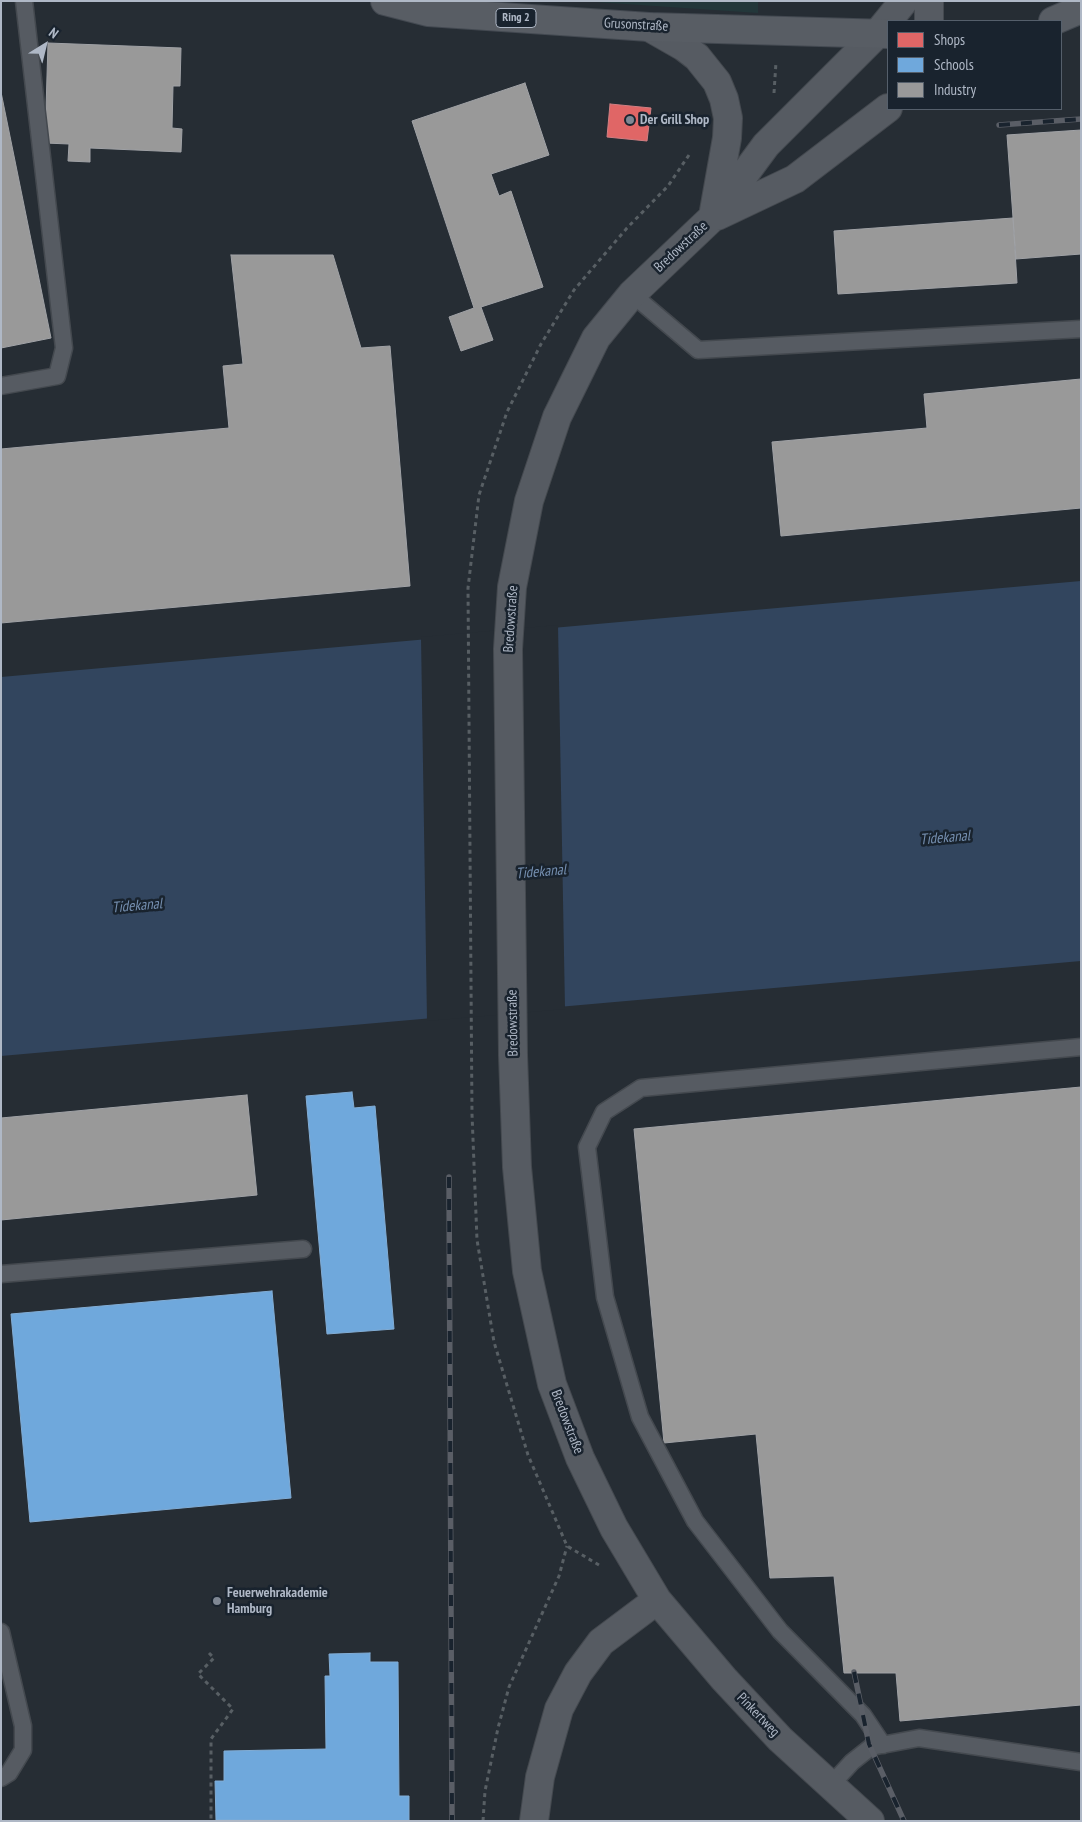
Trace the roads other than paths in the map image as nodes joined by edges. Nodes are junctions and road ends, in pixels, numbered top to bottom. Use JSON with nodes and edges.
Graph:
{"nodes":[{"id":1,"x":24,"y":1,"type":"edge"},
{"id":2,"x":384,"y":1,"type":"edge"},
{"id":3,"x":904,"y":1,"type":"edge"},
{"id":4,"x":929,"y":1,"type":"edge"},
{"id":5,"x":1081,"y":9,"type":"edge"},
{"id":6,"x":892,"y":20,"type":"edge"},
{"id":7,"x":929,"y":20,"type":"edge"},
{"id":8,"x":1055,"y":20,"type":"edge"},
{"id":9,"x":649,"y":27,"type":"junction"},
{"id":10,"x":883,"y":34,"type":"edge"},
{"id":11,"x":887,"y":109,"type":"edge"},
{"id":12,"x":713,"y":218,"type":"junction"},
{"id":13,"x":632,"y":294,"type":"junction"},
{"id":14,"x":1081,"y":329,"type":"edge"},
{"id":15,"x":1,"y":386,"type":"edge"},
{"id":16,"x":1081,"y":1047,"type":"edge"},
{"id":17,"x":304,"y":1249,"type":"dead end"},
{"id":18,"x":1,"y":1274,"type":"edge"},
{"id":19,"x":657,"y":1600,"type":"junction"},
{"id":20,"x":1,"y":1632,"type":"edge"},
{"id":21,"x":883,"y":1745,"type":"junction"},
{"id":22,"x":1081,"y":1762,"type":"edge"},
{"id":23,"x":1,"y":1778,"type":"edge"},
{"id":24,"x":830,"y":1786,"type":"junction"},
{"id":25,"x":534,"y":1821,"type":"edge"},
{"id":26,"x":870,"y":1821,"type":"edge"}],
"edges":[{"from":1,"to":15,"type":"lane"},
{"from":2,"to":9,"type":"main road","name":"Grusonstraße","number":"Ring 2"},
{"from":3,"to":6,"type":"street","name":"Bredowstraße"},
{"from":4,"to":7,"type":"street"},
{"from":5,"to":8,"type":"main road"},
{"from":9,"to":10,"type":"main road","name":"Grusonstraße","number":"Ring 2"},
{"from":9,"to":12,"type":"street"},
{"from":10,"to":12,"type":"street","name":"Bredowstraße"},
{"from":11,"to":12,"type":"street","name":"Bredowstraße"},
{"from":12,"to":13,"type":"street","name":"Bredowstraße"},
{"from":13,"to":14,"type":"lane"},
{"from":13,"to":19,"type":"street","name":"Bredowstraße"},
{"from":16,"to":21,"type":"lane"},
{"from":17,"to":18,"type":"lane"},
{"from":19,"to":24,"type":"street","name":"Pinkertweg"},
{"from":19,"to":25,"type":"street"},
{"from":20,"to":23,"type":"lane"},
{"from":21,"to":22,"type":"lane"},
{"from":21,"to":24,"type":"lane"},
{"from":24,"to":26,"type":"street","name":"Pinkertweg"}]}
